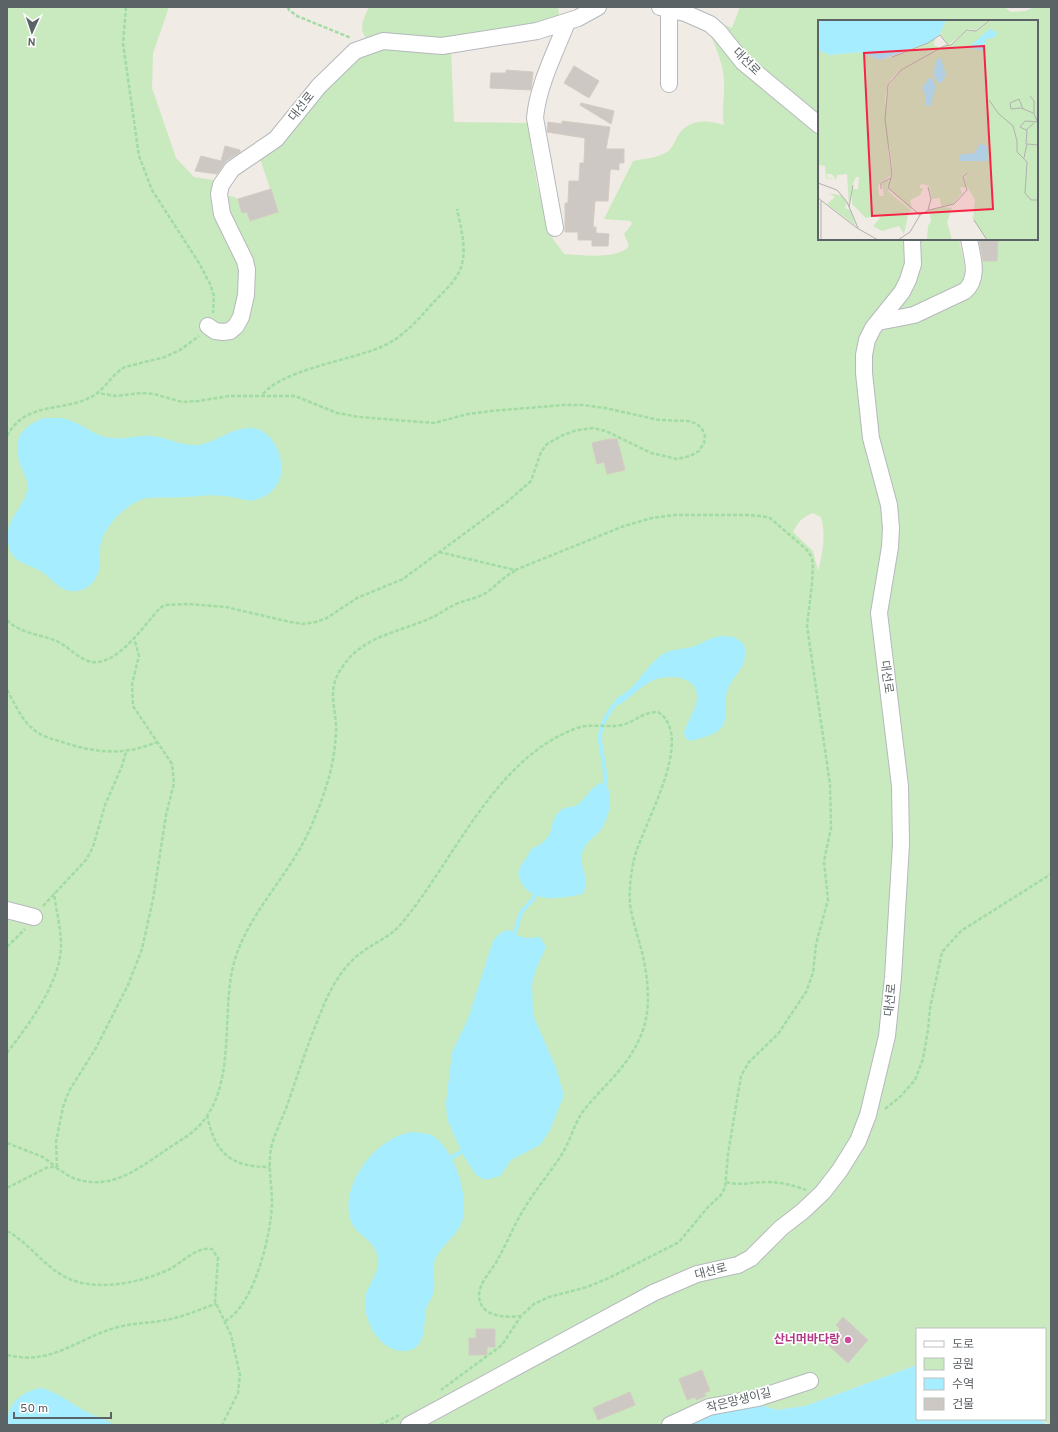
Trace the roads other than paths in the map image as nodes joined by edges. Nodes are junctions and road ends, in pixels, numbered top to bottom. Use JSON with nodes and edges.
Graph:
{"nodes":[{"id":1,"x":598,"y":7,"type":"edge"},
{"id":2,"x":665,"y":8,"type":"edge"},
{"id":3,"x":567,"y":22,"type":"junction"},
{"id":4,"x":669,"y":84,"type":"dead end"},
{"id":5,"x":818,"y":124,"type":"edge"},
{"id":6,"x":555,"y":228,"type":"dead end"},
{"id":7,"x":912,"y":240,"type":"edge"},
{"id":8,"x":969,"y":240,"type":"edge"},
{"id":9,"x":878,"y":322,"type":"junction"},
{"id":10,"x":208,"y":326,"type":"road end"},
{"id":11,"x":7,"y":910,"type":"edge"},
{"id":12,"x":34,"y":916,"type":"road end"},
{"id":13,"x":810,"y":1381,"type":"dead end"},
{"id":14,"x":406,"y":1419,"type":"edge"},
{"id":15,"x":670,"y":1425,"type":"edge"}],
"edges":[{"from":1,"to":3,"type":"lane","name":"대선로"},
{"from":2,"to":4,"type":"lane","name":"대선로"},
{"from":2,"to":5,"type":"lane","name":"대선로"},
{"from":3,"to":6,"type":"lane"},
{"from":3,"to":10,"type":"lane","name":"대선로"},
{"from":7,"to":9,"type":"lane","name":"대선로"},
{"from":8,"to":9,"type":"lane"},
{"from":9,"to":14,"type":"lane","name":"대선로"},
{"from":11,"to":12,"type":"lane"},
{"from":13,"to":15,"type":"lane","name":"작은망생이길"}]}
